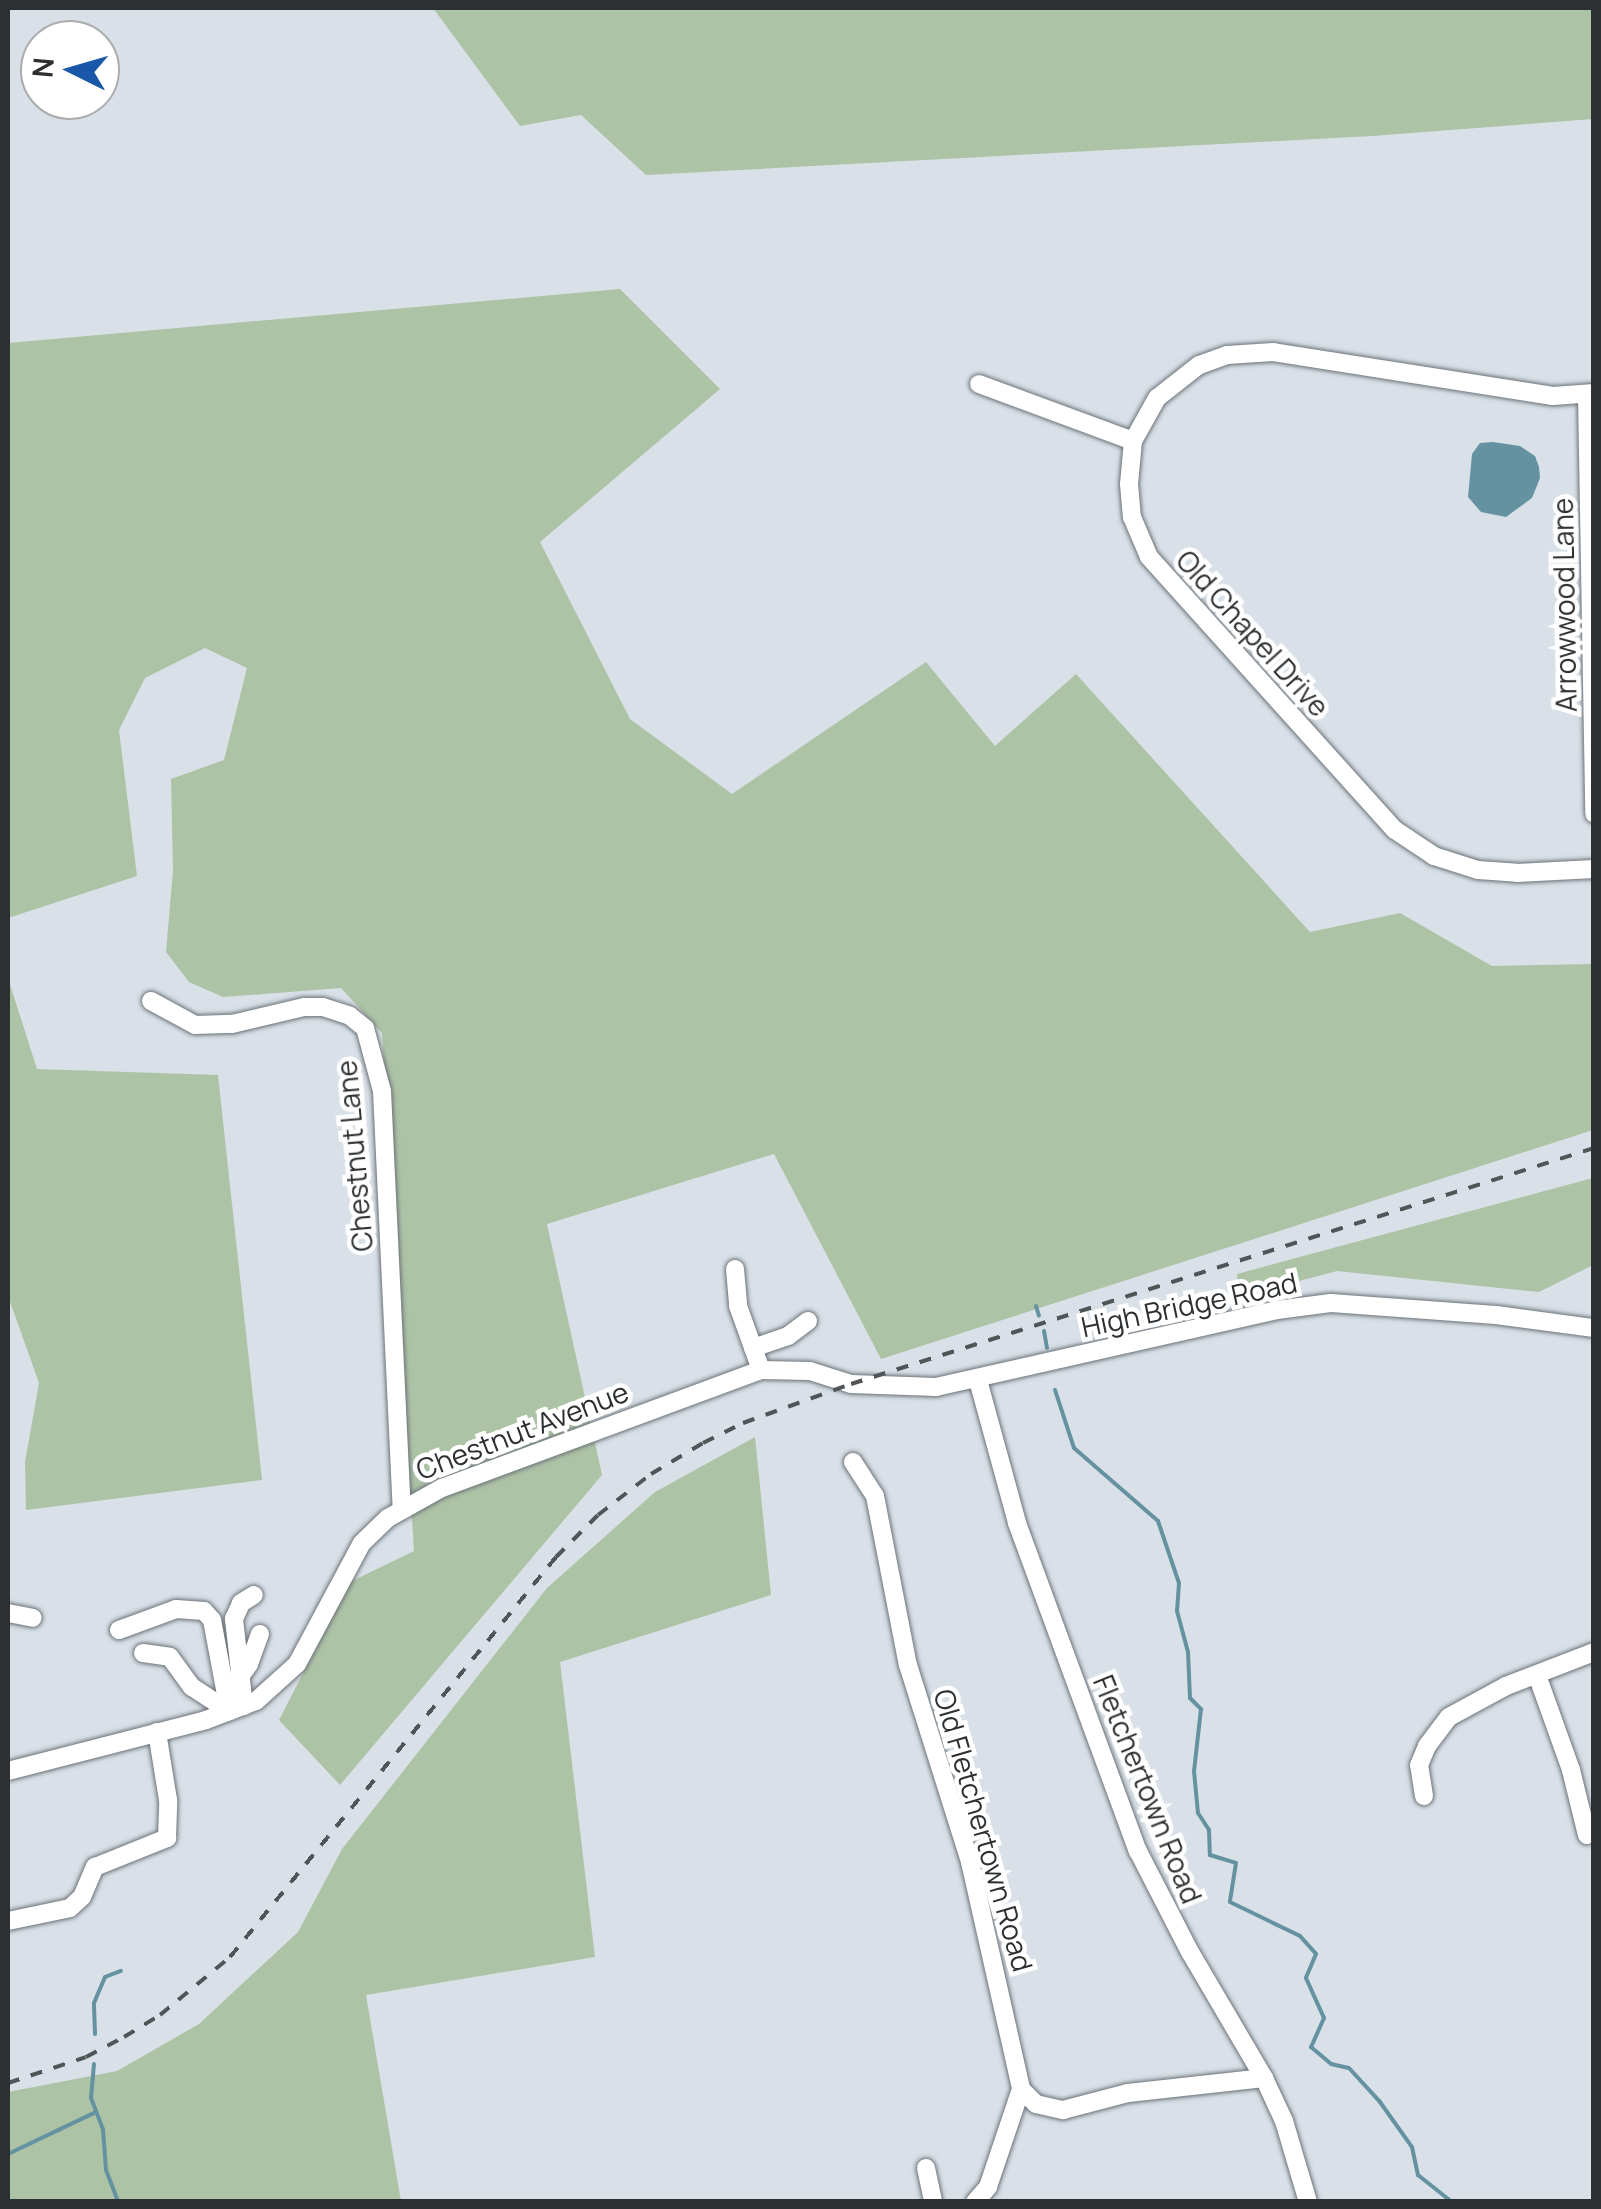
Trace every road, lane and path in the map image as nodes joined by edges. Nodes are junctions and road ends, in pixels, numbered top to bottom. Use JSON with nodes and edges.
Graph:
{"nodes":[{"id":1,"x":979,"y":384,"type":"dead end"},
{"id":2,"x":1590,"y":394,"type":"edge"},
{"id":3,"x":1133,"y":440,"type":"junction"},
{"id":4,"x":1594,"y":814,"type":"edge"},
{"id":5,"x":1594,"y":869,"type":"edge"},
{"id":6,"x":151,"y":1001,"type":"dead end"},
{"id":7,"x":735,"y":1269,"type":"dead end"},
{"id":8,"x":808,"y":1320,"type":"dead end"},
{"id":9,"x":1594,"y":1328,"type":"edge"},
{"id":10,"x":753,"y":1348,"type":"junction"},
{"id":11,"x":761,"y":1370,"type":"junction"},
{"id":12,"x":978,"y":1380,"type":"junction"},
{"id":13,"x":853,"y":1462,"type":"dead end"},
{"id":14,"x":402,"y":1508,"type":"junction"},
{"id":15,"x":254,"y":1595,"type":"dead end"},
{"id":16,"x":8,"y":1613,"type":"edge"},
{"id":17,"x":34,"y":1618,"type":"dead end"},
{"id":18,"x":119,"y":1630,"type":"dead end"},
{"id":19,"x":260,"y":1634,"type":"dead end"},
{"id":20,"x":1594,"y":1652,"type":"edge"},
{"id":21,"x":143,"y":1653,"type":"dead end"},
{"id":22,"x":1538,"y":1674,"type":"junction"},
{"id":23,"x":239,"y":1678,"type":"junction"},
{"id":24,"x":236,"y":1709,"type":"junction"},
{"id":25,"x":157,"y":1732,"type":"junction"},
{"id":26,"x":8,"y":1770,"type":"edge"},
{"id":27,"x":1424,"y":1796,"type":"dead end"},
{"id":28,"x":1587,"y":1835,"type":"dead end"},
{"id":29,"x":8,"y":1920,"type":"edge"},
{"id":30,"x":1264,"y":2078,"type":"junction"},
{"id":31,"x":1021,"y":2089,"type":"junction"},
{"id":32,"x":926,"y":2168,"type":"dead end"},
{"id":33,"x":933,"y":2202,"type":"edge"},
{"id":34,"x":975,"y":2202,"type":"edge"},
{"id":35,"x":1308,"y":2202,"type":"edge"}],
"edges":[{"from":1,"to":3,"type":"street"},
{"from":2,"to":3,"type":"street","name":"Old Chapel Drive"},
{"from":2,"to":4,"type":"street","name":"Arrowwood Lane"},
{"from":3,"to":5,"type":"street","name":"Old Chapel Drive"},
{"from":6,"to":14,"type":"street","name":"Chestnut Lane"},
{"from":7,"to":10,"type":"street"},
{"from":8,"to":10,"type":"street"},
{"from":9,"to":12,"type":"street","name":"High Bridge Road"},
{"from":10,"to":11,"type":"street"},
{"from":11,"to":12,"type":"street","name":"Chestnut Avenue"},
{"from":11,"to":14,"type":"street","name":"Chestnut Avenue"},
{"from":12,"to":30,"type":"street","name":"Fletchertown Road"},
{"from":13,"to":31,"type":"street","name":"Old Fletchertown Road"},
{"from":14,"to":24,"type":"street","name":"Chestnut Avenue"},
{"from":15,"to":23,"type":"street"},
{"from":16,"to":17,"type":"street"},
{"from":18,"to":24,"type":"street"},
{"from":19,"to":23,"type":"street"},
{"from":20,"to":22,"type":"street"},
{"from":21,"to":24,"type":"street"},
{"from":22,"to":27,"type":"street"},
{"from":22,"to":28,"type":"street"},
{"from":23,"to":24,"type":"street"},
{"from":24,"to":25,"type":"street","name":"Chestnut Avenue"},
{"from":25,"to":26,"type":"street","name":"Chestnut Avenue"},
{"from":25,"to":29,"type":"street"},
{"from":30,"to":31,"type":"street"},
{"from":30,"to":35,"type":"street","name":"Fletchertown Road"},
{"from":31,"to":34,"type":"street"},
{"from":32,"to":33,"type":"street"}]}
